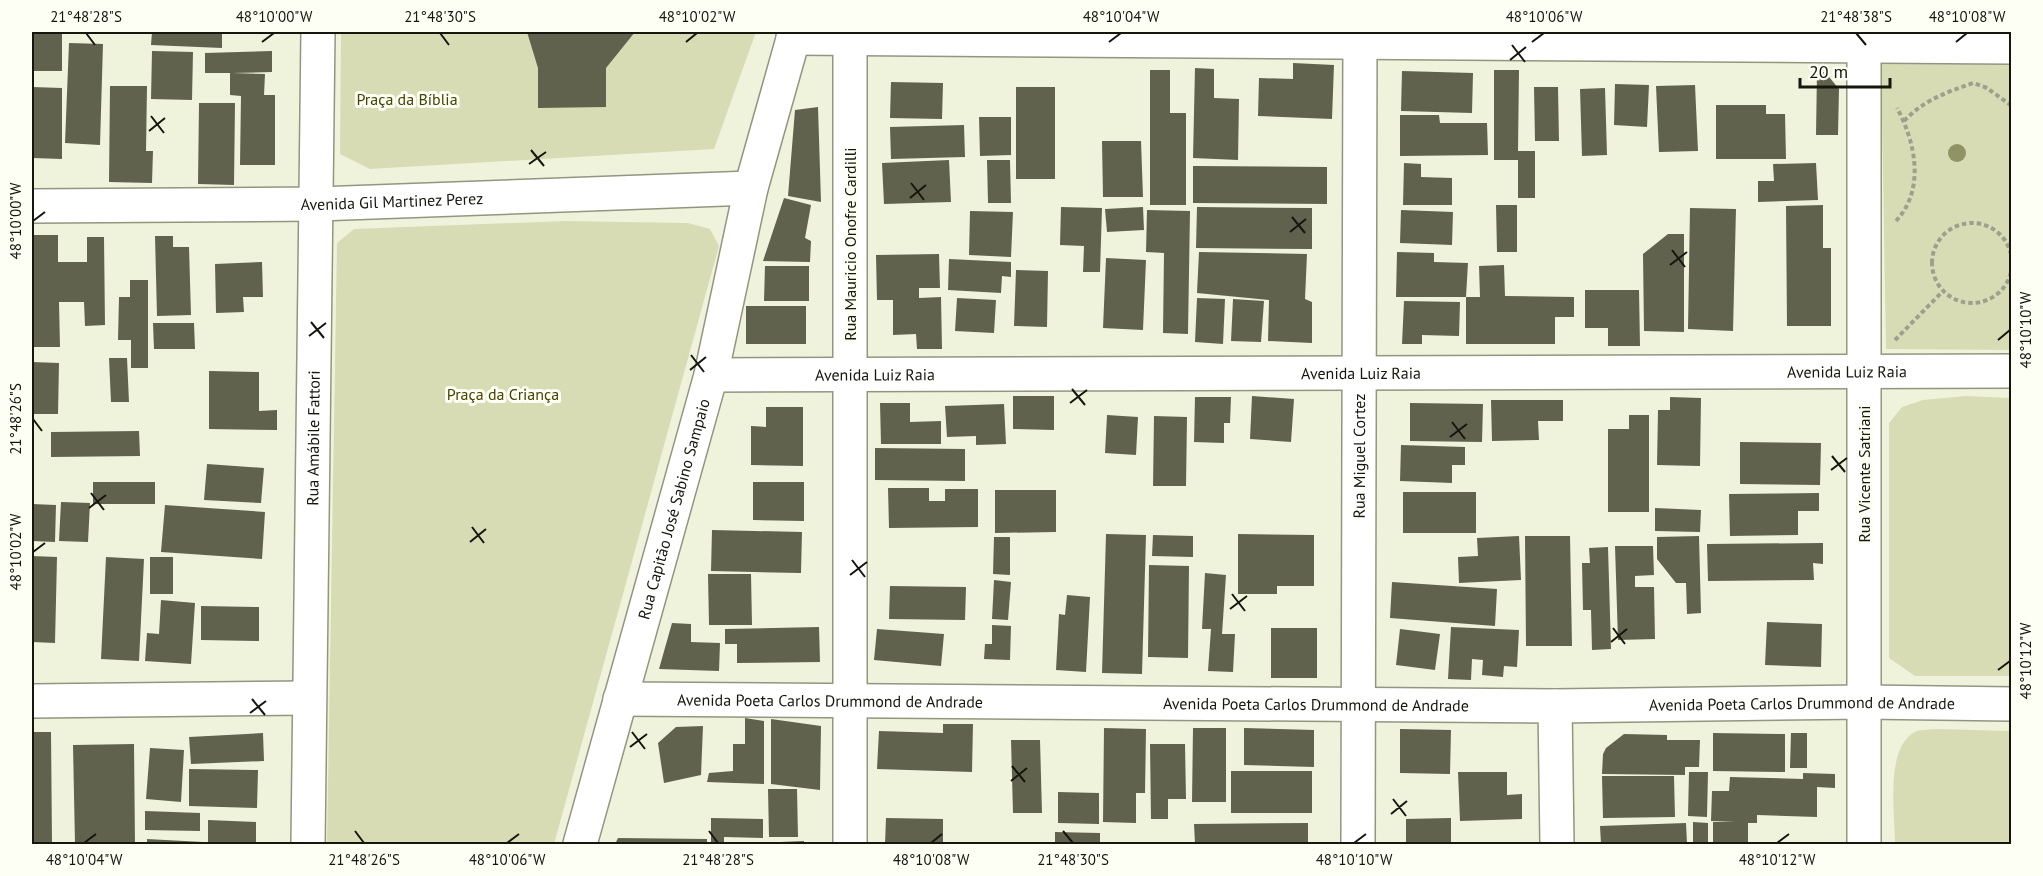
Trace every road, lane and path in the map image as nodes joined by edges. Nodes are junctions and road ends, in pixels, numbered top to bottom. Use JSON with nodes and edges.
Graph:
{"nodes":[{"id":1,"x":318,"y":32,"type":"edge"},
{"id":2,"x":794,"y":35,"type":"edge"},
{"id":3,"x":1360,"y":37,"type":"edge"},
{"id":4,"x":1865,"y":38,"type":"edge"},
{"id":5,"x":850,"y":40,"type":"junction"},
{"id":6,"x":2012,"y":47,"type":"edge"},
{"id":7,"x":2012,"y":106,"type":"edge"},
{"id":8,"x":1904,"y":121,"type":"dead end"},
{"id":9,"x":751,"y":188,"type":"junction"},
{"id":10,"x":318,"y":204,"type":"junction"},
{"id":11,"x":32,"y":206,"type":"edge"},
{"id":12,"x":2011,"y":268,"type":"edge"},
{"id":13,"x":1943,"y":291,"type":"junction"},
{"id":14,"x":1864,"y":370,"type":"junction"},
{"id":15,"x":2012,"y":371,"type":"edge"},
{"id":16,"x":1359,"y":373,"type":"junction"},
{"id":17,"x":711,"y":375,"type":"junction"},
{"id":18,"x":850,"y":375,"type":"junction"},
{"id":19,"x":309,"y":698,"type":"junction"},
{"id":20,"x":620,"y":699,"type":"junction"},
{"id":21,"x":850,"y":699,"type":"junction"},
{"id":22,"x":32,"y":702,"type":"edge"},
{"id":23,"x":1865,"y":702,"type":"junction"},
{"id":24,"x":1358,"y":703,"type":"junction"},
{"id":25,"x":2012,"y":704,"type":"edge"},
{"id":26,"x":1555,"y":706,"type":"junction"},
{"id":27,"x":308,"y":844,"type":"edge"},
{"id":28,"x":580,"y":844,"type":"edge"},
{"id":29,"x":850,"y":844,"type":"edge"},
{"id":30,"x":1358,"y":844,"type":"edge"},
{"id":31,"x":1557,"y":844,"type":"edge"},
{"id":32,"x":1864,"y":844,"type":"edge"}],
"edges":[{"from":1,"to":10,"type":"street","name":"Rua Amábile Fattori"},
{"from":2,"to":5,"type":"street"},
{"from":2,"to":9,"type":"street","name":"Rua Capitão José Sabino Sampaio"},
{"from":3,"to":4,"type":"street"},
{"from":3,"to":5,"type":"street"},
{"from":3,"to":16,"type":"street","name":"Rua Miguel Cortez"},
{"from":4,"to":6,"type":"street"},
{"from":4,"to":14,"type":"street","name":"Rua Vicente Satriani"},
{"from":5,"to":18,"type":"street","name":"Rua Mauricio Onofre Cardilli"},
{"from":7,"to":8,"type":"path"},
{"from":9,"to":10,"type":"street","name":"Avenida Gil Martinez Perez"},
{"from":9,"to":17,"type":"street","name":"Rua Capitão José Sabino Sampaio"},
{"from":10,"to":11,"type":"street","name":"Avenida Gil Martinez Perez"},
{"from":10,"to":19,"type":"street","name":"Rua Amábile Fattori"},
{"from":12,"to":13,"type":"path"},
{"from":12,"to":13,"type":"path"},
{"from":13,"to":14,"type":"path"},
{"from":14,"to":15,"type":"street","name":"Avenida Luiz Raia"},
{"from":14,"to":16,"type":"street","name":"Avenida Luiz Raia"},
{"from":14,"to":23,"type":"street","name":"Rua Vicente Satriani"},
{"from":16,"to":18,"type":"street","name":"Avenida Luiz Raia"},
{"from":16,"to":24,"type":"street","name":"Rua Miguel Cortez"},
{"from":17,"to":18,"type":"street","name":"Avenida Luiz Raia"},
{"from":17,"to":20,"type":"street","name":"Rua Capitão José Sabino Sampaio"},
{"from":18,"to":21,"type":"street","name":"Rua Mauricio Onofre Cardilli"},
{"from":19,"to":22,"type":"street"},
{"from":19,"to":27,"type":"street","name":"Rua Amábile Fattori"},
{"from":20,"to":21,"type":"street","name":"Avenida Poeta Carlos Drummond de Andrade"},
{"from":20,"to":28,"type":"street","name":"Rua Capitão José Sabino Sampaio"},
{"from":21,"to":24,"type":"street","name":"Avenida Poeta Carlos Drummond de Andrade"},
{"from":21,"to":29,"type":"street","name":"Rua Mauricio Onofre Cardilli"},
{"from":23,"to":25,"type":"street","name":"Avenida Poeta Carlos Drummond de Andrade"},
{"from":23,"to":26,"type":"street","name":"Avenida Poeta Carlos Drummond de Andrade"},
{"from":23,"to":32,"type":"street","name":"Rua Vicente Satriani"},
{"from":24,"to":26,"type":"street","name":"Avenida Poeta Carlos Drummond de Andrade"},
{"from":24,"to":30,"type":"street","name":"Rua Miguel Cortez"},
{"from":26,"to":31,"type":"street"}]}
